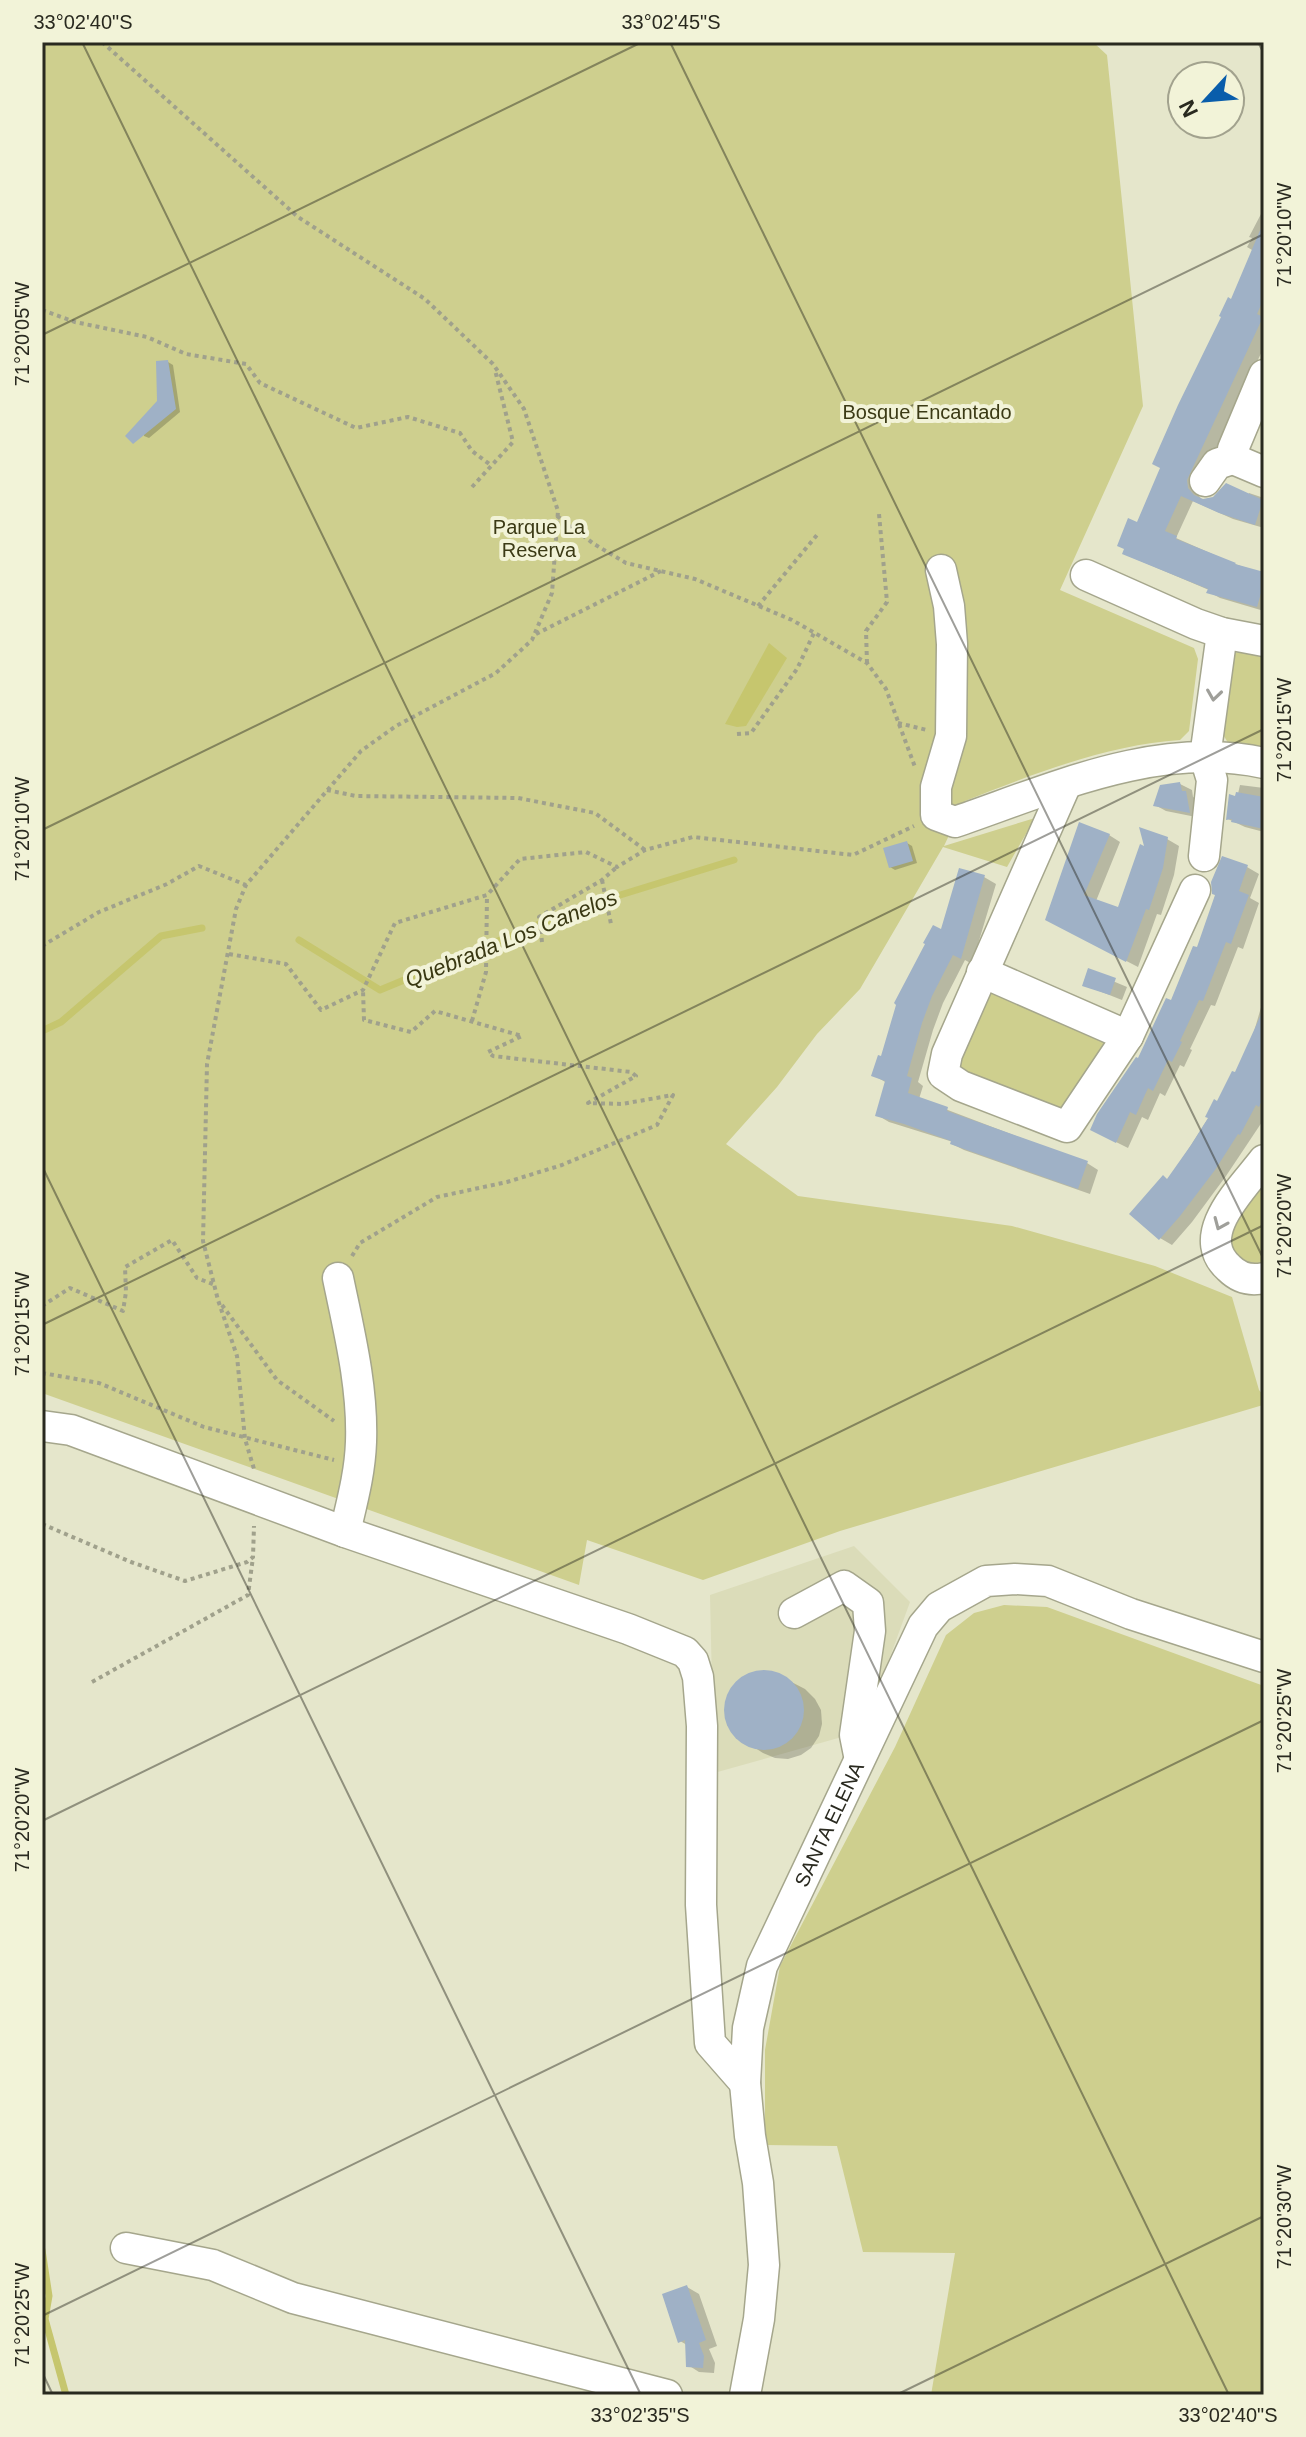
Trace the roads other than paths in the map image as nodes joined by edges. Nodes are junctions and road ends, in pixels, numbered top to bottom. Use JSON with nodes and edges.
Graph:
{"nodes":[{"id":1,"x":1264,"y":375,"type":"edge"},
{"id":2,"x":1235,"y":458,"type":"junction"},
{"id":3,"x":1264,"y":472,"type":"edge"},
{"id":4,"x":1205,"y":481,"type":"dead end"},
{"id":5,"x":941,"y":570,"type":"dead end"},
{"id":6,"x":1086,"y":575,"type":"dead end"},
{"id":7,"x":1222,"y":633,"type":"junction"},
{"id":8,"x":1264,"y":641,"type":"edge"},
{"id":9,"x":1205,"y":757,"type":"junction"},
{"id":10,"x":1264,"y":763,"type":"edge"},
{"id":11,"x":1066,"y":784,"type":"junction"},
{"id":12,"x":1204,"y":856,"type":"dead end"},
{"id":13,"x":1195,"y":890,"type":"dead end"},
{"id":14,"x":982,"y":972,"type":"junction"},
{"id":15,"x":1128,"y":1036,"type":"junction"},
{"id":16,"x":1264,"y":1160,"type":"edge"},
{"id":17,"x":338,"y":1278,"type":"road end"},
{"id":18,"x":1264,"y":1278,"type":"edge"},
{"id":19,"x":42,"y":1426,"type":"edge"},
{"id":20,"x":345,"y":1532,"type":"junction"},
{"id":21,"x":794,"y":1613,"type":"dead end"},
{"id":22,"x":1264,"y":1657,"type":"edge"},
{"id":23,"x":860,"y":1761,"type":"junction"},
{"id":24,"x":745,"y":2083,"type":"junction"},
{"id":25,"x":126,"y":2248,"type":"dead end"},
{"id":26,"x":667,"y":2395,"type":"edge"},
{"id":27,"x":745,"y":2395,"type":"edge"}],
"edges":[{"from":1,"to":2,"type":"street"},
{"from":2,"to":3,"type":"street"},
{"from":2,"to":4,"type":"street"},
{"from":5,"to":11,"type":"street"},
{"from":6,"to":7,"type":"street"},
{"from":7,"to":8,"type":"street"},
{"from":7,"to":9,"type":"street","one_way":true},
{"from":9,"to":10,"type":"street"},
{"from":9,"to":11,"type":"street"},
{"from":9,"to":12,"type":"street"},
{"from":11,"to":14,"type":"street"},
{"from":13,"to":15,"type":"street"},
{"from":14,"to":15,"type":"street"},
{"from":14,"to":15,"type":"street"},
{"from":16,"to":18,"type":"street","one_way":true},
{"from":17,"to":20,"type":"street"},
{"from":19,"to":20,"type":"street"},
{"from":20,"to":24,"type":"street"},
{"from":21,"to":23,"type":"street"},
{"from":22,"to":23,"type":"street","name":"SANTA ELENA"},
{"from":23,"to":24,"type":"street","name":"SANTA ELENA"},
{"from":24,"to":27,"type":"street","name":"SANTA ELENA"},
{"from":25,"to":26,"type":"street"}]}
